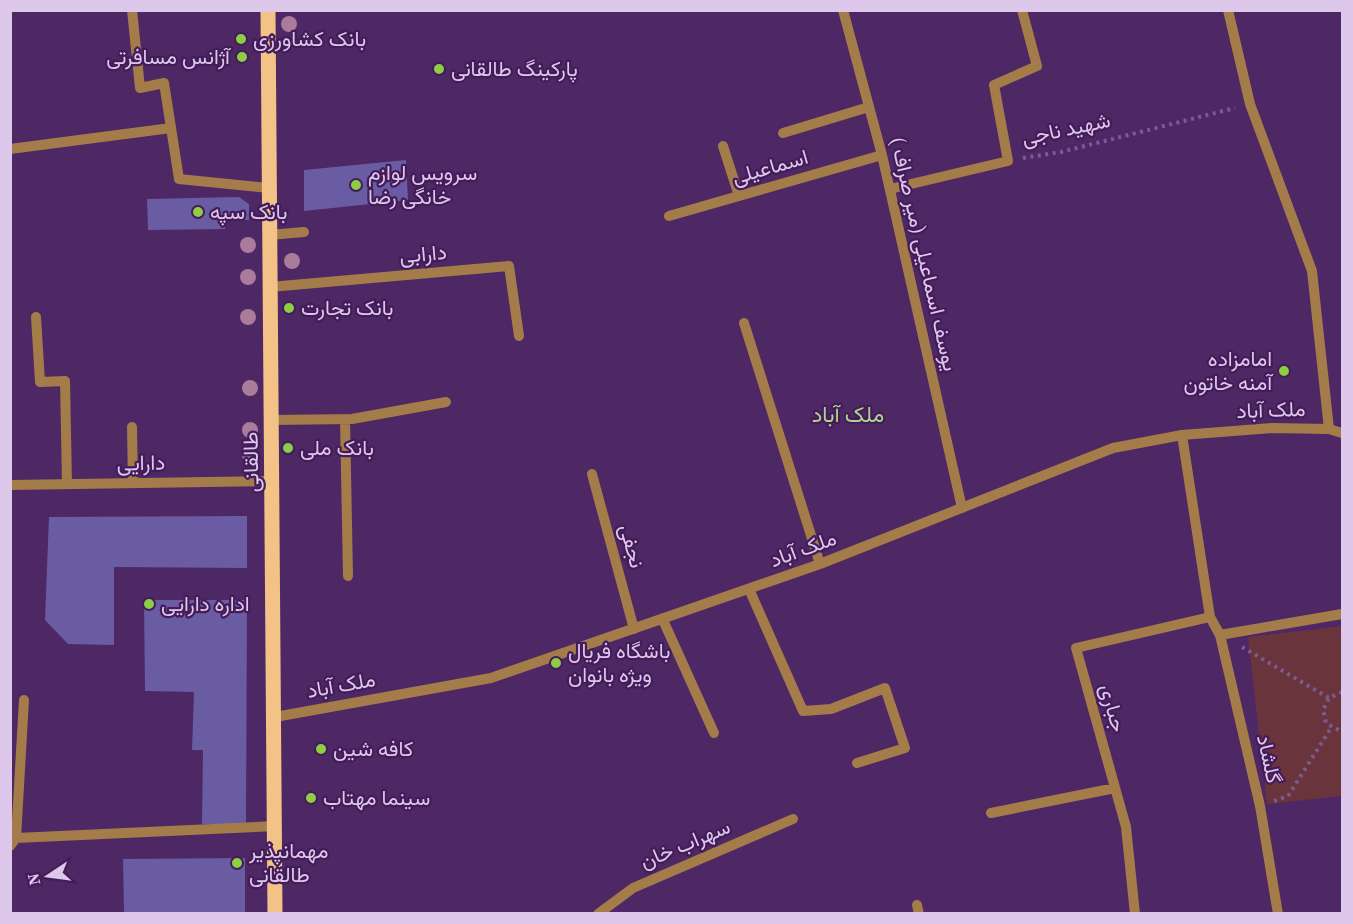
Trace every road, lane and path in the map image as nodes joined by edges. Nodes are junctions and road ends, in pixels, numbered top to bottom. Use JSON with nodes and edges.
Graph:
{"nodes":[{"id":1,"x":132,"y":10,"type":"edge"},
{"id":2,"x":268,"y":10,"type":"edge"},
{"id":3,"x":843,"y":10,"type":"edge"},
{"id":4,"x":1022,"y":10,"type":"edge"},
{"id":5,"x":1228,"y":10,"type":"edge"},
{"id":6,"x":1250,"y":104,"type":"junction"},
{"id":7,"x":869,"y":107,"type":"junction"},
{"id":8,"x":171,"y":128,"type":"junction"},
{"id":9,"x":783,"y":133,"type":"dead end"},
{"id":10,"x":723,"y":146,"type":"dead end"},
{"id":11,"x":10,"y":149,"type":"edge"},
{"id":12,"x":882,"y":155,"type":"junction"},
{"id":13,"x":1008,"y":160,"type":"junction"},
{"id":14,"x":269,"y":188,"type":"junction"},
{"id":15,"x":890,"y":189,"type":"junction"},
{"id":16,"x":739,"y":196,"type":"junction"},
{"id":17,"x":669,"y":216,"type":"dead end"},
{"id":18,"x":304,"y":232,"type":"dead end"},
{"id":19,"x":269,"y":234,"type":"junction"},
{"id":20,"x":270,"y":287,"type":"junction"},
{"id":21,"x":36,"y":317,"type":"dead end"},
{"id":22,"x":744,"y":323,"type":"dead end"},
{"id":23,"x":519,"y":336,"type":"dead end"},
{"id":24,"x":446,"y":402,"type":"dead end"},
{"id":25,"x":272,"y":420,"type":"junction"},
{"id":26,"x":345,"y":420,"type":"junction"},
{"id":27,"x":132,"y":427,"type":"dead end"},
{"id":28,"x":1329,"y":429,"type":"junction"},
{"id":29,"x":1342,"y":433,"type":"edge"},
{"id":30,"x":1182,"y":435,"type":"junction"},
{"id":31,"x":592,"y":474,"type":"dead end"},
{"id":32,"x":272,"y":481,"type":"junction"},
{"id":33,"x":133,"y":483,"type":"junction"},
{"id":34,"x":67,"y":484,"type":"junction"},
{"id":35,"x":10,"y":485,"type":"edge"},
{"id":36,"x":962,"y":508,"type":"junction"},
{"id":37,"x":820,"y":564,"type":"junction"},
{"id":38,"x":348,"y":576,"type":"dead end"},
{"id":39,"x":749,"y":589,"type":"junction"},
{"id":40,"x":1342,"y":614,"type":"edge"},
{"id":41,"x":1210,"y":617,"type":"junction"},
{"id":42,"x":663,"y":620,"type":"junction"},
{"id":43,"x":634,"y":629,"type":"junction"},
{"id":44,"x":1220,"y":635,"type":"junction"},
{"id":45,"x":1342,"y":692,"type":"edge"},
{"id":46,"x":1329,"y":698,"type":"junction"},
{"id":47,"x":24,"y":700,"type":"dead end"},
{"id":48,"x":275,"y":717,"type":"junction"},
{"id":49,"x":1331,"y":728,"type":"junction"},
{"id":50,"x":1342,"y":732,"type":"edge"},
{"id":51,"x":714,"y":734,"type":"dead end"},
{"id":52,"x":857,"y":763,"type":"dead end"},
{"id":53,"x":1115,"y":788,"type":"junction"},
{"id":54,"x":1260,"y":806,"type":"junction"},
{"id":55,"x":991,"y":813,"type":"dead end"},
{"id":56,"x":793,"y":819,"type":"dead end"},
{"id":57,"x":276,"y":826,"type":"junction"},
{"id":58,"x":13,"y":842,"type":"edge"},
{"id":59,"x":275,"y":914,"type":"edge"},
{"id":60,"x":598,"y":914,"type":"edge"},
{"id":61,"x":1135,"y":914,"type":"edge"},
{"id":62,"x":1278,"y":914,"type":"edge"}],
"edges":[{"from":1,"to":8,"type":"street"},
{"from":2,"to":14,"type":"main road","name":"طالقانی"},
{"from":3,"to":7,"type":"street","name":"یوسف اسماعیلی (میر صراف )"},
{"from":4,"to":13,"type":"street"},
{"from":5,"to":6,"type":"street"},
{"from":6,"to":13,"type":"path","name":"شهید ناجی"},
{"from":6,"to":28,"type":"street"},
{"from":7,"to":9,"type":"street"},
{"from":7,"to":12,"type":"street","name":"یوسف اسماعیلی (میر صراف )"},
{"from":8,"to":11,"type":"street"},
{"from":8,"to":14,"type":"street"},
{"from":10,"to":16,"type":"street"},
{"from":12,"to":15,"type":"street","name":"یوسف اسماعیلی (میر صراف )"},
{"from":12,"to":16,"type":"street","name":"اسماعیلی"},
{"from":13,"to":15,"type":"street","name":"شهید ناجی"},
{"from":14,"to":19,"type":"main road","name":"طالقانی"},
{"from":15,"to":36,"type":"street","name":"یوسف اسماعیلی (میر صراف )"},
{"from":16,"to":17,"type":"street","name":"اسماعیلی"},
{"from":18,"to":19,"type":"street"},
{"from":19,"to":20,"type":"main road","name":"طالقانی"},
{"from":20,"to":23,"type":"street","name":"دارابی"},
{"from":20,"to":25,"type":"main road","name":"طالقانی"},
{"from":21,"to":34,"type":"street"},
{"from":22,"to":37,"type":"street"},
{"from":24,"to":26,"type":"street"},
{"from":25,"to":26,"type":"street"},
{"from":25,"to":32,"type":"main road","name":"طالقانی"},
{"from":26,"to":38,"type":"street"},
{"from":27,"to":33,"type":"street"},
{"from":28,"to":29,"type":"street","name":"ملک آباد"},
{"from":28,"to":30,"type":"street","name":"ملک آباد"},
{"from":30,"to":36,"type":"street","name":"ملک آباد"},
{"from":30,"to":41,"type":"street"},
{"from":31,"to":43,"type":"street","name":"نجفی"},
{"from":32,"to":33,"type":"street","name":"دارایی"},
{"from":32,"to":48,"type":"main road","name":"طالقانی"},
{"from":33,"to":34,"type":"street","name":"دارایی"},
{"from":34,"to":35,"type":"street","name":"دارایی"},
{"from":36,"to":37,"type":"street","name":"ملک آباد"},
{"from":37,"to":39,"type":"street","name":"ملک آباد"},
{"from":39,"to":42,"type":"street","name":"ملک آباد"},
{"from":39,"to":52,"type":"street"},
{"from":40,"to":44,"type":"street"},
{"from":41,"to":44,"type":"street","name":"گلشاد"},
{"from":41,"to":53,"type":"street","name":"جباری"},
{"from":42,"to":43,"type":"street","name":"ملک آباد"},
{"from":42,"to":51,"type":"street"},
{"from":43,"to":48,"type":"street","name":"ملک آباد"},
{"from":44,"to":46,"type":"path"},
{"from":44,"to":54,"type":"street","name":"گلشاد"},
{"from":45,"to":46,"type":"path"},
{"from":46,"to":49,"type":"path"},
{"from":47,"to":58,"type":"street"},
{"from":48,"to":57,"type":"main road","name":"طالقانی"},
{"from":49,"to":50,"type":"path"},
{"from":49,"to":54,"type":"path"},
{"from":53,"to":55,"type":"street"},
{"from":53,"to":61,"type":"street","name":"جباری"},
{"from":54,"to":62,"type":"street","name":"گلشاد"},
{"from":56,"to":60,"type":"street","name":"سهراب خان"},
{"from":57,"to":58,"type":"street"},
{"from":57,"to":59,"type":"main road","name":"طالقانی"}]}
